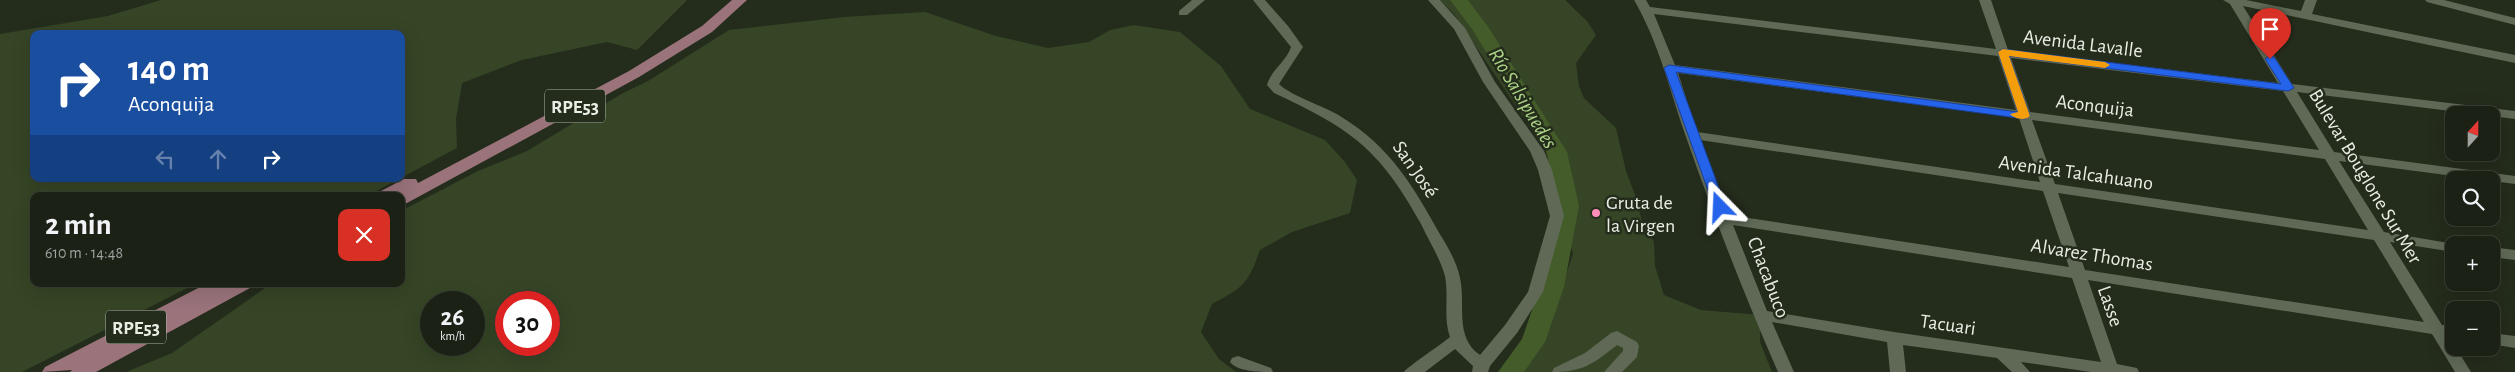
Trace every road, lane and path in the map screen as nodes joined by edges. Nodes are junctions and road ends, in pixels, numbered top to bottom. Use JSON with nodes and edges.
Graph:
{"nodes":[{"id":1,"x":725,"y":0,"type":"edge"},
{"id":2,"x":740,"y":0,"type":"edge"},
{"id":3,"x":1199,"y":0,"type":"edge"},
{"id":4,"x":1259,"y":0,"type":"edge"},
{"id":5,"x":1434,"y":0,"type":"edge"},
{"id":6,"x":1985,"y":0,"type":"edge"},
{"id":7,"x":2311,"y":0,"type":"edge"},
{"id":8,"x":2431,"y":0,"type":"edge"},
{"id":9,"x":2231,"y":1,"type":"edge"},
{"id":10,"x":1643,"y":5,"type":"edge"},
{"id":11,"x":1183,"y":13,"type":"dead end"},
{"id":12,"x":2305,"y":16,"type":"junction"},
{"id":13,"x":2515,"y":22,"type":"edge"},
{"id":14,"x":2003,"y":52,"type":"junction"},
{"id":15,"x":2515,"y":59,"type":"edge"},
{"id":16,"x":1669,"y":68,"type":"junction"},
{"id":17,"x":2288,"y":88,"type":"junction"},
{"id":18,"x":2515,"y":115,"type":"edge"},
{"id":19,"x":2025,"y":116,"type":"junction"},
{"id":20,"x":1692,"y":135,"type":"junction"},
{"id":21,"x":2329,"y":155,"type":"junction"},
{"id":22,"x":2515,"y":180,"type":"edge"},
{"id":23,"x":2050,"y":189,"type":"junction"},
{"id":24,"x":393,"y":192,"type":"edge"},
{"id":25,"x":405,"y":197,"type":"edge"},
{"id":26,"x":1724,"y":219,"type":"junction"},
{"id":27,"x":2380,"y":237,"type":"junction"},
{"id":28,"x":2445,"y":246,"type":"edge"},
{"id":29,"x":2500,"y":253,"type":"edge"},
{"id":30,"x":2515,"y":255,"type":"edge"},
{"id":31,"x":2078,"y":273,"type":"junction"},
{"id":32,"x":214,"y":287,"type":"edge"},
{"id":33,"x":238,"y":287,"type":"edge"},
{"id":34,"x":1761,"y":315,"type":"junction"},
{"id":35,"x":2436,"y":329,"type":"junction"},
{"id":36,"x":2445,"y":330,"type":"edge"},
{"id":37,"x":1894,"y":338,"type":"junction"},
{"id":38,"x":1458,"y":339,"type":"junction"},
{"id":39,"x":2500,"y":340,"type":"edge"},
{"id":40,"x":2515,"y":342,"type":"edge"},
{"id":41,"x":2000,"y":353,"type":"junction"},
{"id":42,"x":1238,"y":362,"type":"dead end"},
{"id":43,"x":1481,"y":368,"type":"edge"},
{"id":44,"x":2111,"y":369,"type":"junction"},
{"id":45,"x":52,"y":372,"type":"edge"},
{"id":46,"x":80,"y":372,"type":"edge"},
{"id":47,"x":1265,"y":372,"type":"edge"},
{"id":48,"x":1412,"y":372,"type":"edge"},
{"id":49,"x":1560,"y":372,"type":"edge"},
{"id":50,"x":1612,"y":372,"type":"edge"},
{"id":51,"x":1786,"y":372,"type":"edge"},
{"id":52,"x":1898,"y":372,"type":"edge"},
{"id":53,"x":2022,"y":372,"type":"edge"},
{"id":54,"x":2131,"y":372,"type":"edge"},
{"id":55,"x":2463,"y":372,"type":"edge"}],
"edges":[{"from":1,"to":24,"type":"main road","number":"RPE53"},
{"from":2,"to":25,"type":"main road","number":"RPE53"},
{"from":3,"to":11,"type":"street"},
{"from":4,"to":38,"type":"street","name":"San José"},
{"from":5,"to":43,"type":"street"},
{"from":6,"to":14,"type":"street","name":"Lasse"},
{"from":7,"to":12,"type":"street"},
{"from":8,"to":13,"type":"street"},
{"from":9,"to":12,"type":"street"},
{"from":9,"to":17,"type":"street","name":"Bulevar Bouglone Sur Mer"},
{"from":10,"to":14,"type":"street","name":"Avenida Lavalle"},
{"from":10,"to":16,"type":"street","name":"Chacabuco"},
{"from":12,"to":15,"type":"street"},
{"from":14,"to":17,"type":"street","name":"Avenida Lavalle"},
{"from":14,"to":19,"type":"street","name":"Lasse"},
{"from":16,"to":19,"type":"street","name":"Aconquija"},
{"from":16,"to":20,"type":"street","name":"Chacabuco"},
{"from":17,"to":18,"type":"street","name":"Avenida Lavalle"},
{"from":17,"to":21,"type":"street","name":"Bulevar Bouglone Sur Mer"},
{"from":19,"to":21,"type":"street","name":"Aconquija"},
{"from":19,"to":23,"type":"street","name":"Lasse"},
{"from":20,"to":23,"type":"street","name":"Avenida Talcahuano"},
{"from":20,"to":26,"type":"street","name":"Chacabuco"},
{"from":21,"to":22,"type":"street","name":"Aconquija"},
{"from":21,"to":27,"type":"street","name":"Bulevar Bouglone Sur Mer"},
{"from":23,"to":27,"type":"street","name":"Avenida Talcahuano"},
{"from":23,"to":31,"type":"street","name":"Lasse"},
{"from":26,"to":31,"type":"street","name":"Alvarez Thomas"},
{"from":26,"to":34,"type":"street","name":"Chacabuco"},
{"from":27,"to":28,"type":"street","name":"Avenida Talcahuano"},
{"from":27,"to":35,"type":"street","name":"Bulevar Bouglone Sur Mer"},
{"from":29,"to":30,"type":"street"},
{"from":31,"to":35,"type":"street","name":"Alvarez Thomas"},
{"from":31,"to":44,"type":"street","name":"Lasse"},
{"from":32,"to":45,"type":"main road","number":"RPE53"},
{"from":33,"to":46,"type":"main road","number":"RPE53"},
{"from":34,"to":37,"type":"street","name":"Tacuari"},
{"from":34,"to":51,"type":"street","name":"Chacabuco"},
{"from":35,"to":36,"type":"street","name":"Alvarez Thomas"},
{"from":35,"to":55,"type":"street","name":"Bulevar Bouglone Sur Mer"},
{"from":37,"to":41,"type":"street","name":"Tacuari"},
{"from":37,"to":52,"type":"street"},
{"from":38,"to":43,"type":"street"},
{"from":38,"to":48,"type":"street"},
{"from":39,"to":40,"type":"street"},
{"from":41,"to":44,"type":"street","name":"Tacuari"},
{"from":41,"to":53,"type":"street"},
{"from":42,"to":47,"type":"street"},
{"from":44,"to":54,"type":"street","name":"Tacuari"},
{"from":49,"to":50,"type":"street"}]}
